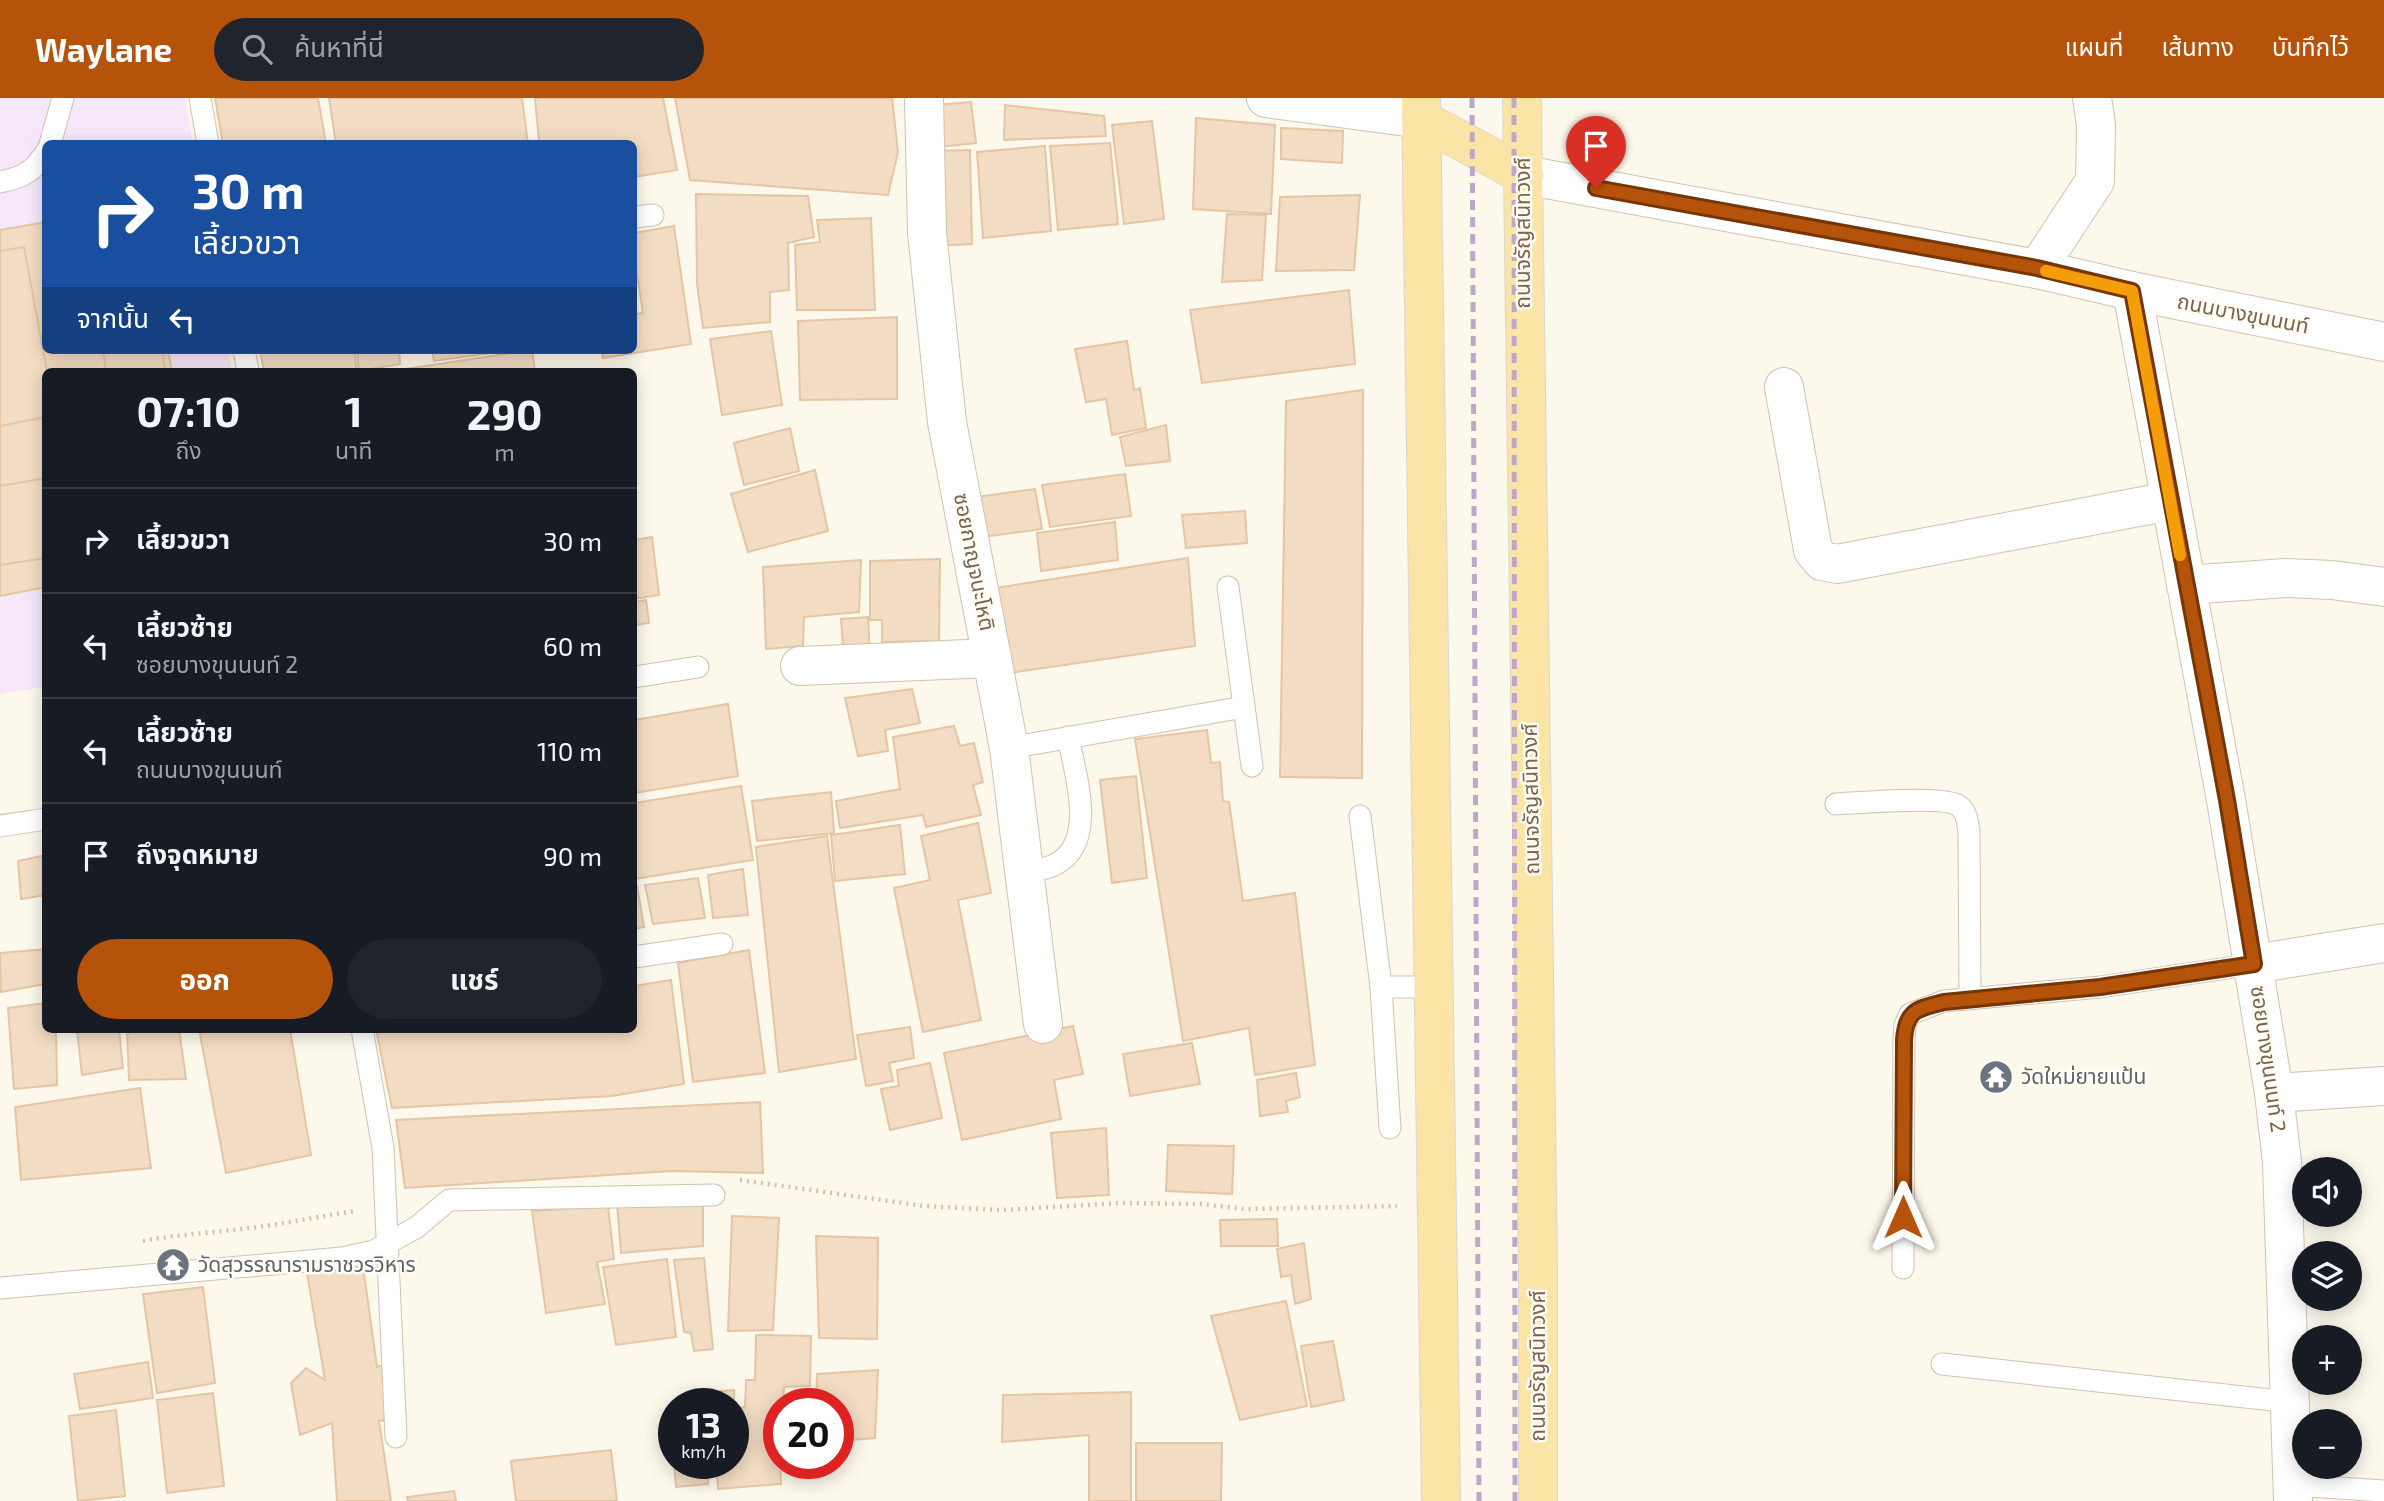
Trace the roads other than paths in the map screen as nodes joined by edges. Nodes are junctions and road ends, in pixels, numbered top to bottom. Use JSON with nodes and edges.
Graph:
{"nodes":[{"id":1,"x":63,"y":98,"type":"edge"},
{"id":2,"x":200,"y":98,"type":"edge"},
{"id":3,"x":924,"y":98,"type":"edge"},
{"id":4,"x":1266,"y":98,"type":"edge"},
{"id":5,"x":1522,"y":98,"type":"edge"},
{"id":6,"x":2092,"y":98,"type":"edge"},
{"id":7,"x":1421,"y":109,"type":"edge"},
{"id":8,"x":51,"y":140,"type":"edge"},
{"id":9,"x":207,"y":140,"type":"edge"},
{"id":10,"x":42,"y":159,"type":"edge"},
{"id":11,"x":1524,"y":175,"type":"junction"},
{"id":12,"x":0,"y":182,"type":"edge"},
{"id":13,"x":2037,"y":268,"type":"junction"},
{"id":14,"x":2132,"y":291,"type":"junction"},
{"id":15,"x":2384,"y":342,"type":"edge"},
{"id":16,"x":1784,"y":387,"type":"dead end"},
{"id":17,"x":2170,"y":501,"type":"junction"},
{"id":18,"x":2186,"y":585,"type":"junction"},
{"id":19,"x":1228,"y":587,"type":"dead end"},
{"id":20,"x":2384,"y":587,"type":"edge"},
{"id":21,"x":992,"y":658,"type":"junction"},
{"id":22,"x":800,"y":666,"type":"dead end"},
{"id":23,"x":698,"y":667,"type":"dead end"},
{"id":24,"x":637,"y":677,"type":"edge"},
{"id":25,"x":1244,"y":707,"type":"junction"},
{"id":26,"x":1068,"y":737,"type":"junction"},
{"id":27,"x":1009,"y":748,"type":"junction"},
{"id":28,"x":1252,"y":766,"type":"dead end"},
{"id":29,"x":1836,"y":804,"type":"dead end"},
{"id":30,"x":1360,"y":816,"type":"dead end"},
{"id":31,"x":42,"y":820,"type":"edge"},
{"id":32,"x":0,"y":826,"type":"edge"},
{"id":33,"x":1024,"y":873,"type":"junction"},
{"id":34,"x":2384,"y":943,"type":"edge"},
{"id":35,"x":722,"y":944,"type":"dead end"},
{"id":36,"x":637,"y":957,"type":"edge"},
{"id":37,"x":2254,"y":964,"type":"junction"},
{"id":38,"x":1436,"y":987,"type":"junction"},
{"id":39,"x":1381,"y":988,"type":"junction"},
{"id":40,"x":1970,"y":999,"type":"junction"},
{"id":41,"x":1043,"y":1024,"type":"dead end"},
{"id":42,"x":363,"y":1033,"type":"edge"},
{"id":43,"x":2384,"y":1086,"type":"edge"},
{"id":44,"x":2274,"y":1093,"type":"junction"},
{"id":45,"x":1390,"y":1128,"type":"dead end"},
{"id":46,"x":714,"y":1195,"type":"dead end"},
{"id":47,"x":387,"y":1243,"type":"junction"},
{"id":48,"x":1903,"y":1268,"type":"dead end"},
{"id":49,"x":0,"y":1288,"type":"edge"},
{"id":50,"x":1942,"y":1363,"type":"dead end"},
{"id":51,"x":2290,"y":1402,"type":"junction"},
{"id":52,"x":396,"y":1437,"type":"dead end"},
{"id":53,"x":2384,"y":1491,"type":"edge"},
{"id":54,"x":2293,"y":1493,"type":"edge"},
{"id":55,"x":1441,"y":1501,"type":"edge"},
{"id":56,"x":1538,"y":1501,"type":"edge"}],
"edges":[{"from":1,"to":8,"type":"lane"},
{"from":2,"to":9,"type":"lane"},
{"from":3,"to":21,"type":"street","name":"ซอยกาญจนะโหติ"},
{"from":4,"to":7,"type":"street"},
{"from":5,"to":11,"type":"main road","name":"ถนนจรัญสนิทวงศ์"},
{"from":6,"to":13,"type":"street"},
{"from":7,"to":11,"type":"main road"},
{"from":7,"to":38,"type":"main road"},
{"from":10,"to":12,"type":"lane"},
{"from":11,"to":13,"type":"street","name":"ถนนบางขุนนนท์"},
{"from":11,"to":56,"type":"main road","name":"ถนนจรัญสนิทวงศ์"},
{"from":13,"to":14,"type":"street","name":"ถนนบางขุนนนท์"},
{"from":14,"to":15,"type":"street","name":"ถนนบางขุนนนท์"},
{"from":14,"to":17,"type":"street","name":"ซอยบางขุนนนท์ 2"},
{"from":16,"to":17,"type":"street"},
{"from":17,"to":18,"type":"street","name":"ซอยบางขุนนนท์ 2"},
{"from":18,"to":20,"type":"street"},
{"from":18,"to":37,"type":"street","name":"ซอยบางขุนนนท์ 2"},
{"from":19,"to":25,"type":"lane"},
{"from":21,"to":22,"type":"street"},
{"from":21,"to":27,"type":"street","name":"ซอยกาญจนะโหติ"},
{"from":23,"to":24,"type":"lane"},
{"from":25,"to":26,"type":"lane"},
{"from":25,"to":28,"type":"lane"},
{"from":26,"to":27,"type":"lane"},
{"from":26,"to":33,"type":"lane"},
{"from":27,"to":33,"type":"street","name":"ซอยกาญจนะโหติ"},
{"from":29,"to":40,"type":"lane"},
{"from":30,"to":39,"type":"lane"},
{"from":31,"to":32,"type":"lane"},
{"from":33,"to":41,"type":"street","name":"ซอยกาญจนะโหติ"},
{"from":34,"to":37,"type":"street"},
{"from":35,"to":36,"type":"lane"},
{"from":37,"to":40,"type":"lane"},
{"from":37,"to":44,"type":"street","name":"ซอยบางขุนนนท์ 2"},
{"from":38,"to":39,"type":"lane"},
{"from":38,"to":55,"type":"main road"},
{"from":39,"to":45,"type":"lane"},
{"from":40,"to":48,"type":"lane"},
{"from":42,"to":47,"type":"lane"},
{"from":43,"to":44,"type":"street"},
{"from":44,"to":51,"type":"street","name":"ซอยบางขุนนนท์ 2"},
{"from":46,"to":47,"type":"lane"},
{"from":47,"to":49,"type":"lane"},
{"from":47,"to":52,"type":"lane"},
{"from":50,"to":51,"type":"lane"},
{"from":51,"to":54,"type":"street","name":"ซอยบางขุนนนท์ 2"},
{"from":53,"to":54,"type":"lane"}]}
